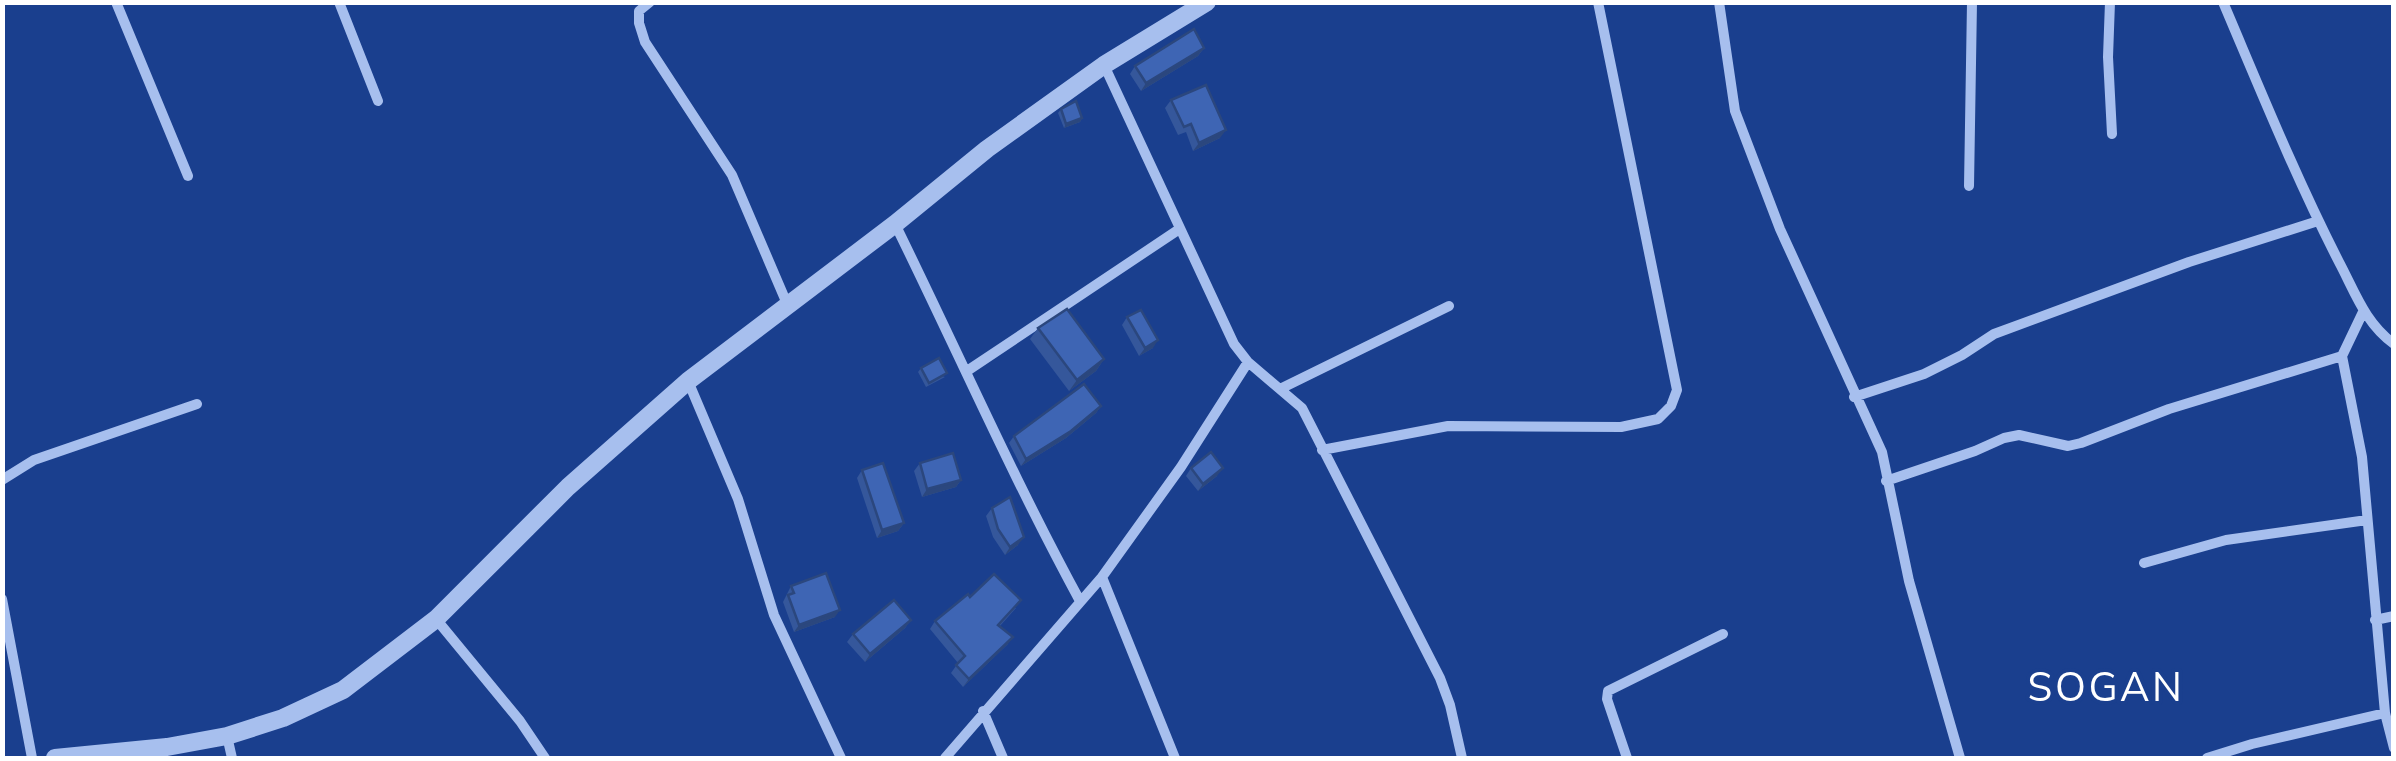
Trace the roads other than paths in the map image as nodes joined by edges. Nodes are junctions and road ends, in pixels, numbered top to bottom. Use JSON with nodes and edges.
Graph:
{"nodes":[{"id":1,"x":116,"y":2,"type":"edge"},
{"id":2,"x":339,"y":2,"type":"edge"},
{"id":3,"x":650,"y":2,"type":"edge"},
{"id":4,"x":1207,"y":2,"type":"edge"},
{"id":5,"x":1598,"y":2,"type":"edge"},
{"id":6,"x":1718,"y":2,"type":"edge"},
{"id":7,"x":1972,"y":2,"type":"edge"},
{"id":8,"x":2110,"y":2,"type":"edge"},
{"id":9,"x":2222,"y":2,"type":"edge"},
{"id":10,"x":1104,"y":66,"type":"junction"},
{"id":11,"x":378,"y":101,"type":"dead end"},
{"id":12,"x":2112,"y":134,"type":"dead end"},
{"id":13,"x":188,"y":176,"type":"dead end"},
{"id":14,"x":1969,"y":186,"type":"dead end"},
{"id":15,"x":2318,"y":221,"type":"junction"},
{"id":16,"x":895,"y":224,"type":"junction"},
{"id":17,"x":1178,"y":230,"type":"junction"},
{"id":18,"x":788,"y":306,"type":"junction"},
{"id":19,"x":1450,"y":306,"type":"dead end"},
{"id":20,"x":2363,"y":312,"type":"junction"},
{"id":21,"x":2394,"y":344,"type":"edge"},
{"id":22,"x":2342,"y":356,"type":"junction"},
{"id":23,"x":1248,"y":362,"type":"junction"},
{"id":24,"x":967,"y":370,"type":"junction"},
{"id":25,"x":688,"y":381,"type":"junction"},
{"id":26,"x":1282,"y":388,"type":"junction"},
{"id":27,"x":1854,"y":397,"type":"junction"},
{"id":28,"x":197,"y":404,"type":"dead end"},
{"id":29,"x":1322,"y":450,"type":"junction"},
{"id":30,"x":2,"y":480,"type":"edge"},
{"id":31,"x":1886,"y":482,"type":"junction"},
{"id":32,"x":2367,"y":520,"type":"junction"},
{"id":33,"x":2144,"y":563,"type":"dead end"},
{"id":34,"x":1102,"y":577,"type":"junction"},
{"id":35,"x":2,"y":599,"type":"edge"},
{"id":36,"x":1080,"y":601,"type":"junction"},
{"id":37,"x":2394,"y":616,"type":"edge"},
{"id":38,"x":436,"y":619,"type":"junction"},
{"id":39,"x":2375,"y":620,"type":"junction"},
{"id":40,"x":1724,"y":634,"type":"dead end"},
{"id":41,"x":983,"y":711,"type":"junction"},
{"id":42,"x":2385,"y":713,"type":"junction"},
{"id":43,"x":227,"y":736,"type":"junction"},
{"id":44,"x":2394,"y":748,"type":"edge"},
{"id":45,"x":32,"y":758,"type":"edge"},
{"id":46,"x":55,"y":758,"type":"edge"},
{"id":47,"x":232,"y":758,"type":"edge"},
{"id":48,"x":545,"y":758,"type":"edge"},
{"id":49,"x":841,"y":758,"type":"edge"},
{"id":50,"x":945,"y":758,"type":"edge"},
{"id":51,"x":1003,"y":758,"type":"edge"},
{"id":52,"x":1175,"y":758,"type":"edge"},
{"id":53,"x":1462,"y":758,"type":"edge"},
{"id":54,"x":1627,"y":758,"type":"edge"},
{"id":55,"x":1960,"y":758,"type":"edge"},
{"id":56,"x":2207,"y":758,"type":"edge"}],
"edges":[{"from":1,"to":13,"type":"street"},
{"from":2,"to":11,"type":"street"},
{"from":3,"to":18,"type":"street"},
{"from":4,"to":10,"type":"street"},
{"from":5,"to":29,"type":"street"},
{"from":6,"to":27,"type":"street"},
{"from":7,"to":14,"type":"street"},
{"from":8,"to":12,"type":"street"},
{"from":9,"to":15,"type":"street"},
{"from":10,"to":16,"type":"street"},
{"from":10,"to":17,"type":"street"},
{"from":15,"to":20,"type":"street"},
{"from":15,"to":27,"type":"street"},
{"from":16,"to":18,"type":"street"},
{"from":16,"to":24,"type":"street"},
{"from":17,"to":23,"type":"street"},
{"from":17,"to":24,"type":"street"},
{"from":18,"to":25,"type":"street"},
{"from":19,"to":26,"type":"street"},
{"from":20,"to":21,"type":"street"},
{"from":20,"to":22,"type":"street"},
{"from":22,"to":31,"type":"street"},
{"from":22,"to":32,"type":"street"},
{"from":23,"to":26,"type":"street"},
{"from":23,"to":34,"type":"street"},
{"from":24,"to":36,"type":"street"},
{"from":25,"to":38,"type":"street"},
{"from":25,"to":49,"type":"street"},
{"from":26,"to":29,"type":"street"},
{"from":27,"to":31,"type":"street"},
{"from":28,"to":30,"type":"street"},
{"from":29,"to":53,"type":"street"},
{"from":31,"to":55,"type":"street"},
{"from":32,"to":33,"type":"street"},
{"from":32,"to":39,"type":"street"},
{"from":34,"to":36,"type":"street"},
{"from":34,"to":52,"type":"street"},
{"from":35,"to":45,"type":"street"},
{"from":36,"to":41,"type":"street"},
{"from":37,"to":39,"type":"street"},
{"from":38,"to":43,"type":"street"},
{"from":38,"to":48,"type":"street"},
{"from":39,"to":42,"type":"street"},
{"from":40,"to":54,"type":"street"},
{"from":41,"to":50,"type":"street"},
{"from":41,"to":51,"type":"street"},
{"from":42,"to":44,"type":"street"},
{"from":42,"to":56,"type":"street"},
{"from":43,"to":46,"type":"street"},
{"from":43,"to":47,"type":"street"}]}
